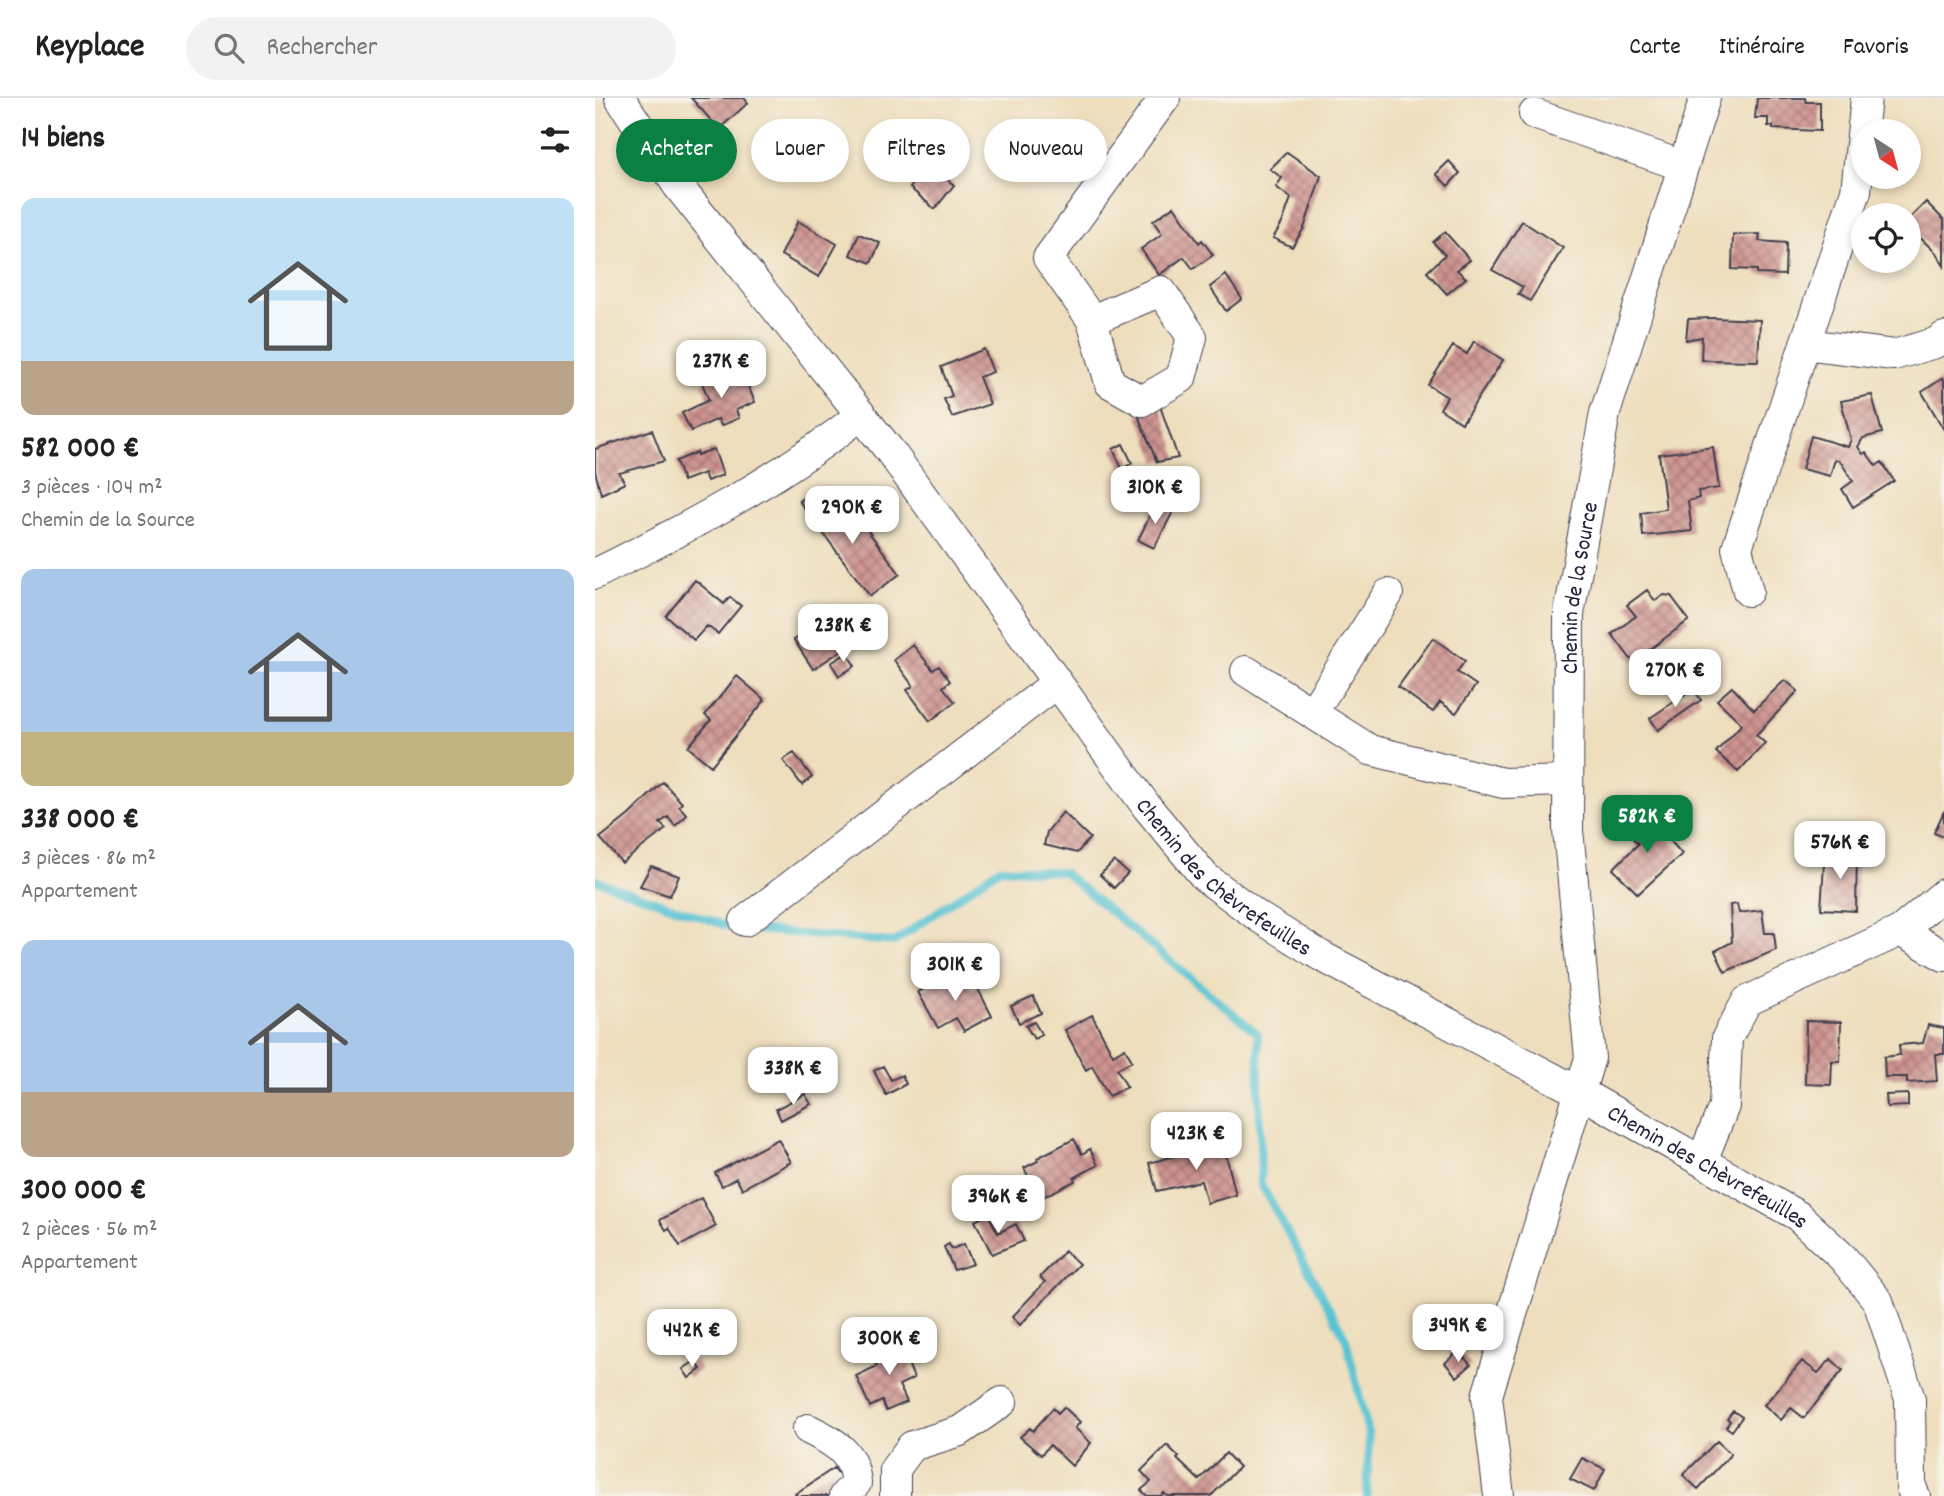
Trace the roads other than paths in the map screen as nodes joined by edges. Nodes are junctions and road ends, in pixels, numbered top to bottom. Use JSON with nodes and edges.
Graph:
{"nodes":[{"id":1,"x":620,"y":98,"type":"edge"},
{"id":2,"x":1165,"y":98,"type":"edge"},
{"id":3,"x":1705,"y":98,"type":"edge"},
{"id":4,"x":1866,"y":98,"type":"edge"},
{"id":5,"x":1534,"y":114,"type":"dead end"},
{"id":6,"x":1683,"y":166,"type":"junction"},
{"id":7,"x":1091,"y":320,"type":"dead end"},
{"id":8,"x":1944,"y":338,"type":"edge"},
{"id":9,"x":1805,"y":344,"type":"junction"},
{"id":10,"x":861,"y":415,"type":"junction"},
{"id":11,"x":595,"y":574,"type":"edge"},
{"id":12,"x":1748,"y":590,"type":"dead end"},
{"id":13,"x":1388,"y":594,"type":"dead end"},
{"id":14,"x":1246,"y":671,"type":"dead end"},
{"id":15,"x":1057,"y":682,"type":"junction"},
{"id":16,"x":1312,"y":712,"type":"junction"},
{"id":17,"x":1569,"y":781,"type":"junction"},
{"id":18,"x":1944,"y":894,"type":"edge"},
{"id":19,"x":745,"y":922,"type":"dead end"},
{"id":20,"x":1900,"y":931,"type":"junction"},
{"id":21,"x":1944,"y":956,"type":"edge"},
{"id":22,"x":1581,"y":1093,"type":"junction"},
{"id":23,"x":1702,"y":1161,"type":"junction"},
{"id":24,"x":1002,"y":1402,"type":"dead end"},
{"id":25,"x":808,"y":1429,"type":"dead end"},
{"id":26,"x":844,"y":1496,"type":"edge"},
{"id":27,"x":895,"y":1496,"type":"edge"},
{"id":28,"x":1499,"y":1496,"type":"edge"},
{"id":29,"x":1915,"y":1496,"type":"edge"}],
"edges":[{"from":1,"to":10,"type":"street","name":"Chemin des Chèvrefeuilles"},
{"from":2,"to":7,"type":"street"},
{"from":3,"to":6,"type":"street","name":"Chemin de la Source"},
{"from":4,"to":9,"type":"street"},
{"from":5,"to":6,"type":"street"},
{"from":6,"to":17,"type":"street","name":"Chemin de la Source"},
{"from":8,"to":9,"type":"street"},
{"from":9,"to":12,"type":"street"},
{"from":10,"to":11,"type":"street"},
{"from":10,"to":15,"type":"street","name":"Chemin des Chèvrefeuilles"},
{"from":13,"to":16,"type":"street"},
{"from":14,"to":16,"type":"street"},
{"from":15,"to":19,"type":"street"},
{"from":15,"to":22,"type":"street","name":"Chemin des Chèvrefeuilles"},
{"from":16,"to":17,"type":"street"},
{"from":17,"to":22,"type":"street","name":"Chemin de la Source"},
{"from":18,"to":20,"type":"street"},
{"from":20,"to":21,"type":"street"},
{"from":20,"to":23,"type":"street"},
{"from":22,"to":23,"type":"street","name":"Chemin des Chèvrefeuilles"},
{"from":22,"to":28,"type":"street","name":"Chemin de la Source"},
{"from":23,"to":29,"type":"street","name":"Chemin des Chèvrefeuilles"},
{"from":24,"to":27,"type":"street"},
{"from":25,"to":26,"type":"street"}]}
